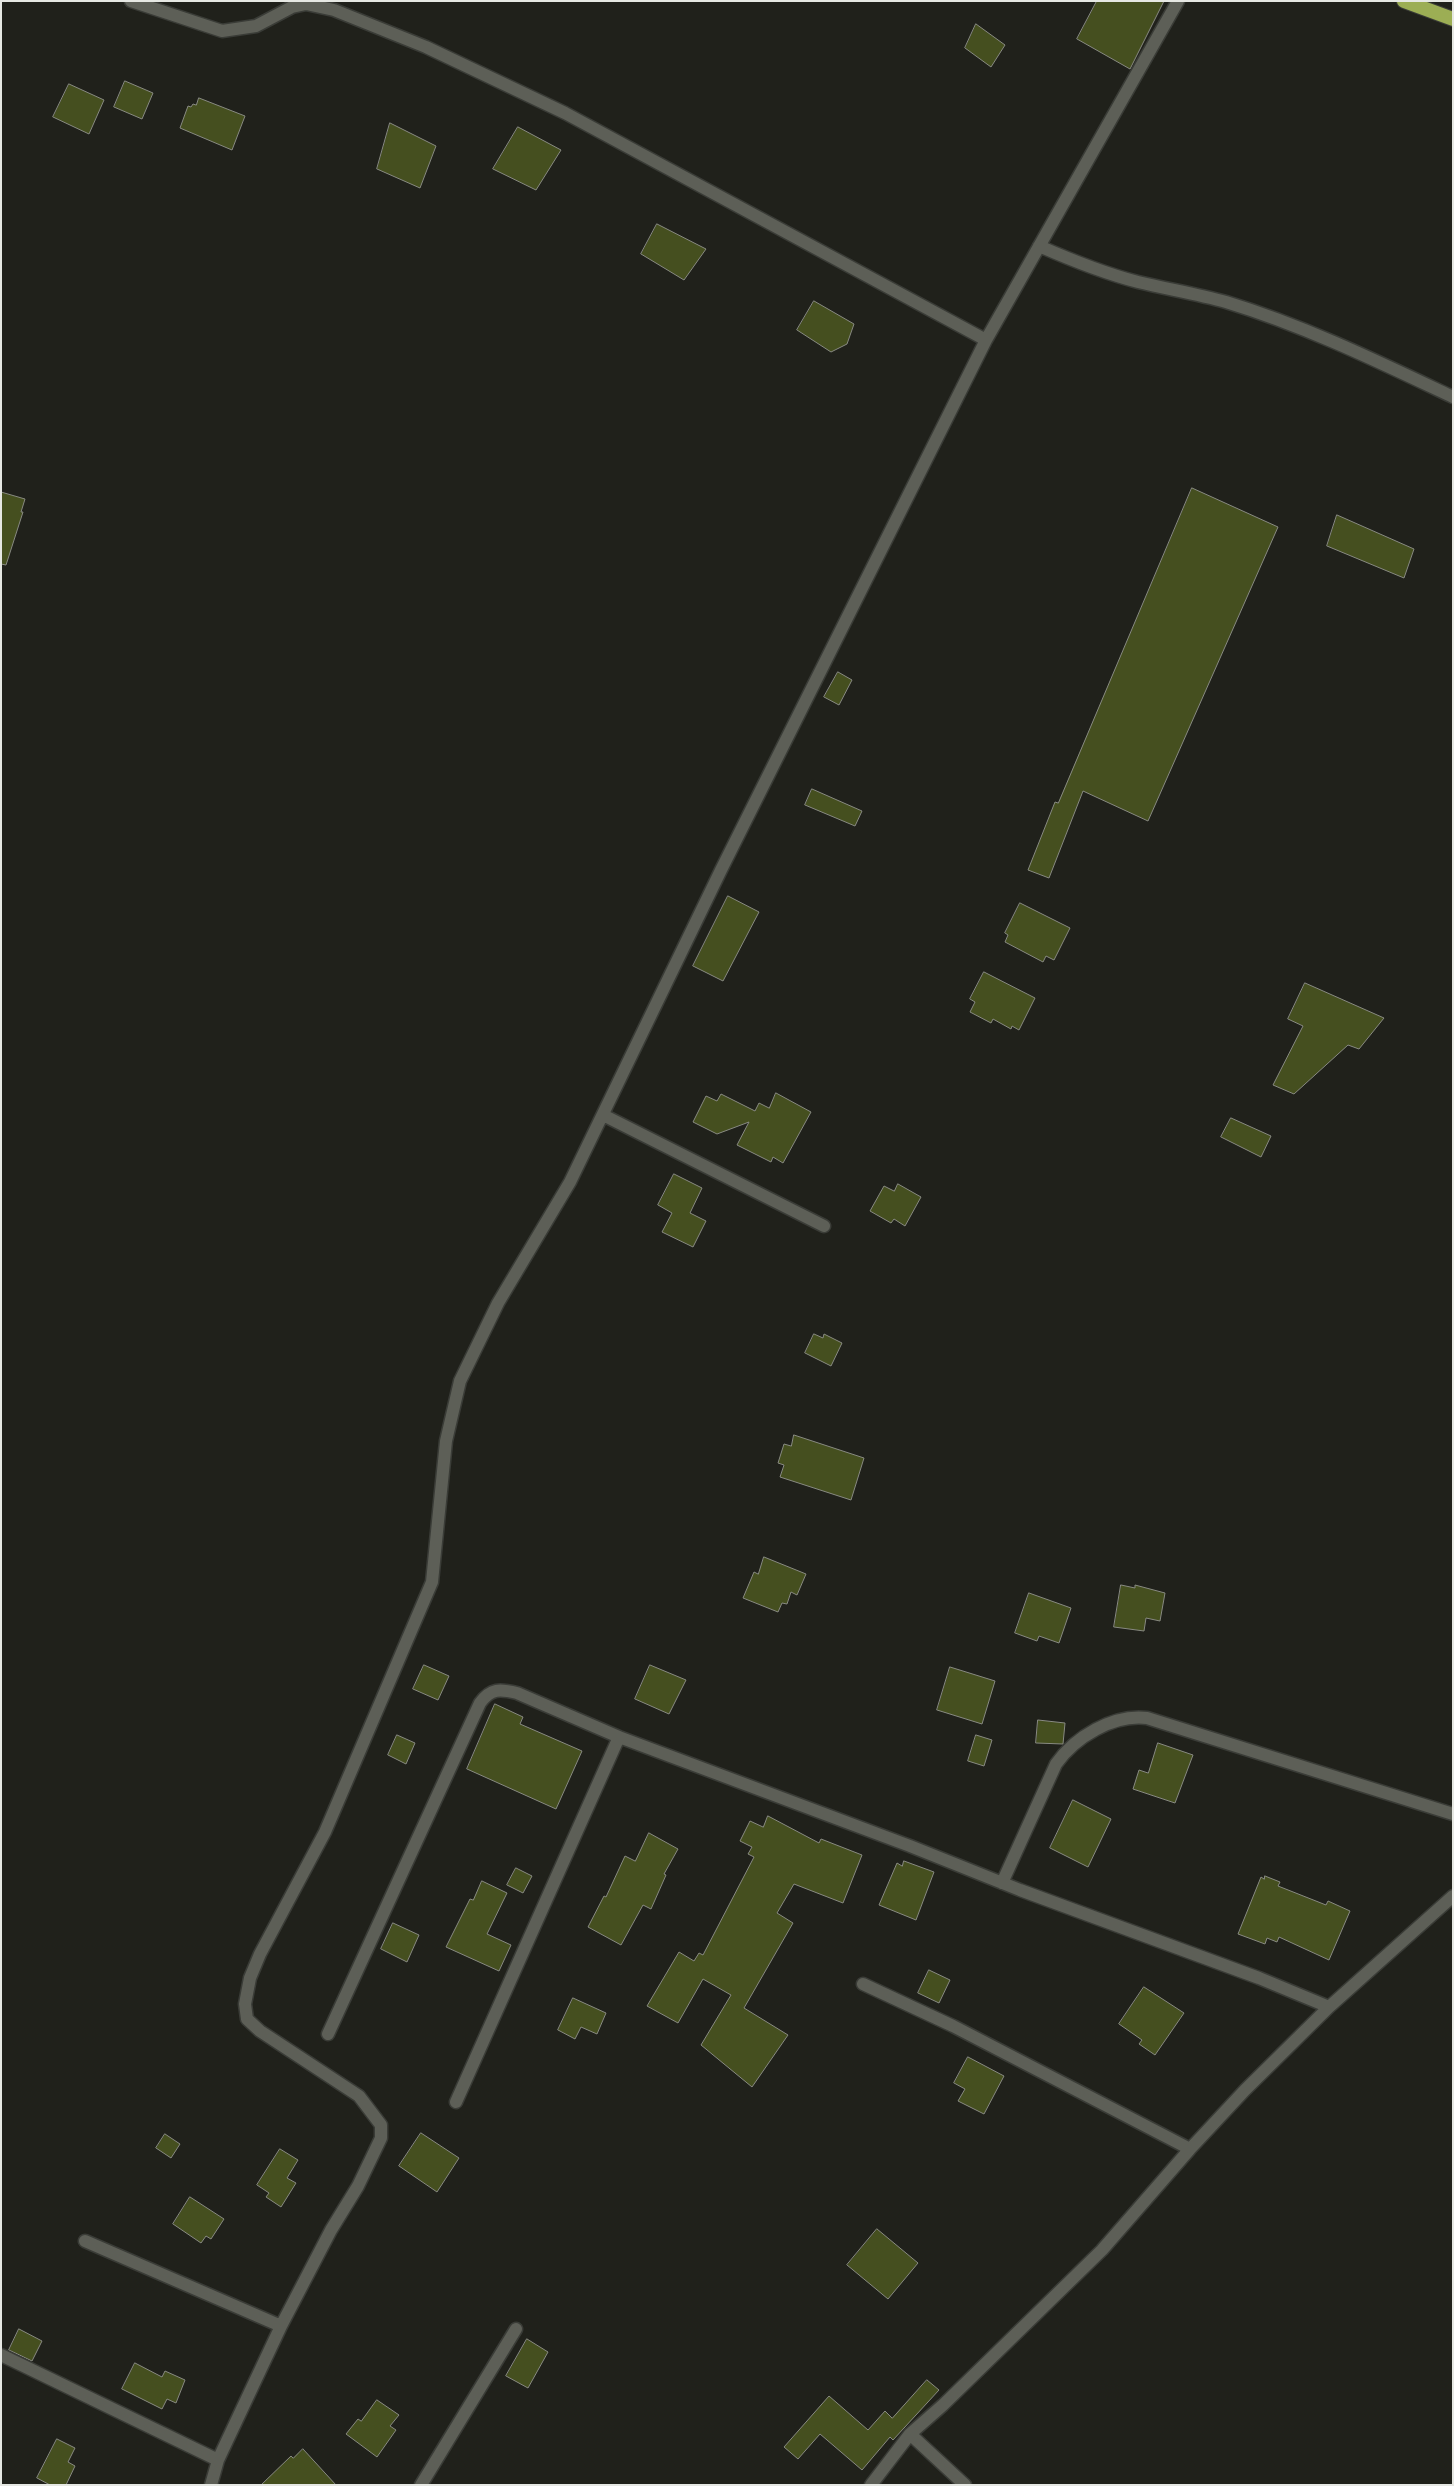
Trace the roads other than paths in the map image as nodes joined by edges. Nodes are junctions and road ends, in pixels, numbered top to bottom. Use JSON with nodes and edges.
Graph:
{"nodes":[{"id":1,"x":131,"y":1,"type":"edge"},
{"id":2,"x":1178,"y":1,"type":"edge"},
{"id":3,"x":1404,"y":1,"type":"edge"},
{"id":4,"x":1453,"y":19,"type":"edge"},
{"id":5,"x":1038,"y":246,"type":"junction"},
{"id":6,"x":986,"y":340,"type":"junction"},
{"id":7,"x":1453,"y":398,"type":"edge"},
{"id":8,"x":603,"y":1114,"type":"junction"},
{"id":9,"x":824,"y":1226,"type":"dead end"},
{"id":10,"x":619,"y":1737,"type":"junction"},
{"id":11,"x":1453,"y":1814,"type":"edge"},
{"id":12,"x":1002,"y":1883,"type":"junction"},
{"id":13,"x":1453,"y":1896,"type":"edge"},
{"id":14,"x":863,"y":1984,"type":"dead end"},
{"id":15,"x":1328,"y":2006,"type":"junction"},
{"id":16,"x":328,"y":2034,"type":"dead end"},
{"id":17,"x":456,"y":2102,"type":"dead end"},
{"id":18,"x":1190,"y":2149,"type":"junction"},
{"id":19,"x":85,"y":2241,"type":"dead end"},
{"id":20,"x":281,"y":2326,"type":"junction"},
{"id":21,"x":516,"y":2329,"type":"dead end"},
{"id":22,"x":1,"y":2355,"type":"edge"},
{"id":23,"x":910,"y":2434,"type":"junction"},
{"id":24,"x":218,"y":2460,"type":"junction"},
{"id":25,"x":211,"y":2485,"type":"edge"},
{"id":26,"x":421,"y":2485,"type":"edge"},
{"id":27,"x":871,"y":2485,"type":"edge"},
{"id":28,"x":965,"y":2485,"type":"edge"}],
"edges":[{"from":1,"to":6,"type":"street"},
{"from":2,"to":5,"type":"street"},
{"from":3,"to":4,"type":"highway"},
{"from":5,"to":6,"type":"street"},
{"from":5,"to":7,"type":"street"},
{"from":6,"to":8,"type":"street"},
{"from":8,"to":9,"type":"street"},
{"from":8,"to":20,"type":"street"},
{"from":10,"to":12,"type":"street"},
{"from":10,"to":16,"type":"street"},
{"from":10,"to":17,"type":"street"},
{"from":11,"to":12,"type":"street"},
{"from":12,"to":15,"type":"street"},
{"from":13,"to":15,"type":"street"},
{"from":14,"to":18,"type":"street"},
{"from":15,"to":18,"type":"street"},
{"from":18,"to":23,"type":"street"},
{"from":19,"to":20,"type":"street"},
{"from":20,"to":24,"type":"street"},
{"from":21,"to":26,"type":"street"},
{"from":22,"to":24,"type":"street"},
{"from":23,"to":27,"type":"street"},
{"from":23,"to":28,"type":"street"},
{"from":24,"to":25,"type":"street"}]}
